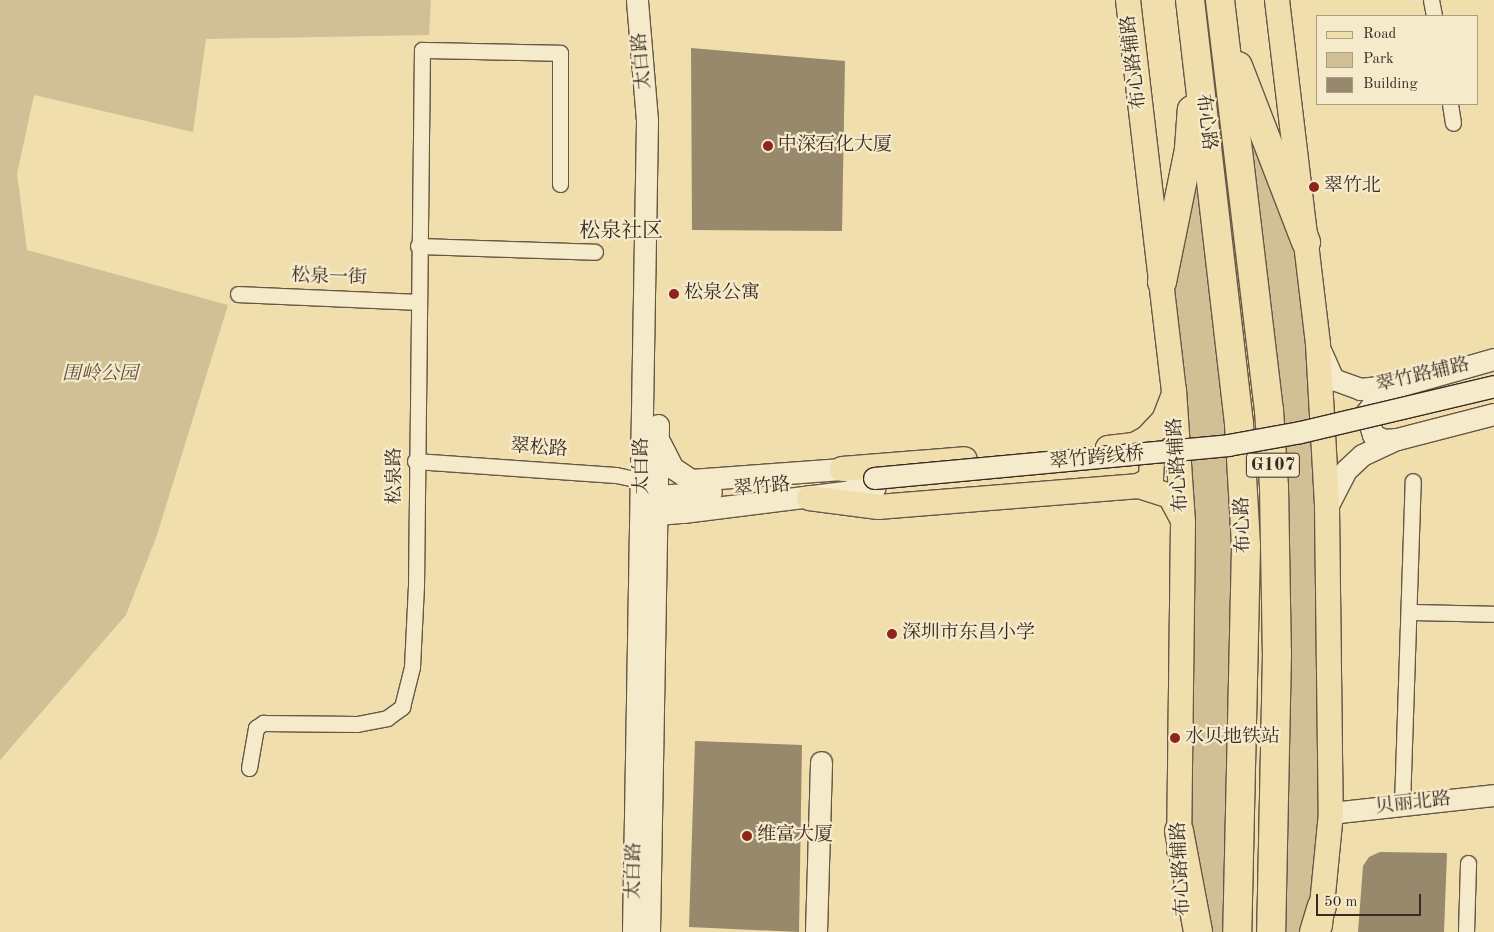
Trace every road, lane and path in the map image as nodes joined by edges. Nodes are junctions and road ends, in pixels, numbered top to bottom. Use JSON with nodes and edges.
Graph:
{"nodes":[{"id":1,"x":637,"y":0,"type":"edge"},
{"id":2,"x":652,"y":0,"type":"edge"},
{"id":3,"x":1128,"y":0,"type":"edge"},
{"id":4,"x":1190,"y":0,"type":"edge"},
{"id":5,"x":1220,"y":0,"type":"edge"},
{"id":6,"x":1277,"y":0,"type":"edge"},
{"id":7,"x":1431,"y":0,"type":"edge"},
{"id":8,"x":1434,"y":15,"type":"edge"},
{"id":9,"x":1224,"y":28,"type":"junction"},
{"id":10,"x":1196,"y":49,"type":"junction"},
{"id":11,"x":1450,"y":105,"type":"edge"},
{"id":12,"x":1453,"y":123,"type":"dead end"},
{"id":13,"x":560,"y":184,"type":"dead end"},
{"id":14,"x":1306,"y":242,"type":"junction"},
{"id":15,"x":418,"y":246,"type":"junction"},
{"id":16,"x":596,"y":252,"type":"dead end"},
{"id":17,"x":1162,"y":282,"type":"junction"},
{"id":18,"x":238,"y":294,"type":"dead end"},
{"id":19,"x":418,"y":302,"type":"junction"},
{"id":20,"x":1318,"y":344,"type":"junction"},
{"id":21,"x":1494,"y":359,"type":"edge"},
{"id":22,"x":1406,"y":384,"type":"junction"},
{"id":23,"x":1494,"y":386,"type":"edge"},
{"id":24,"x":1174,"y":390,"type":"junction"},
{"id":25,"x":1494,"y":395,"type":"edge"},
{"id":26,"x":1494,"y":414,"type":"edge"},
{"id":27,"x":658,"y":433,"type":"junction"},
{"id":28,"x":1398,"y":439,"type":"junction"},
{"id":29,"x":1127,"y":447,"type":"junction"},
{"id":30,"x":415,"y":461,"type":"junction"},
{"id":31,"x":842,"y":469,"type":"junction"},
{"id":32,"x":1413,"y":481,"type":"dead end"},
{"id":33,"x":874,"y":483,"type":"junction"},
{"id":34,"x":1139,"y":486,"type":"junction"},
{"id":35,"x":652,"y":496,"type":"junction"},
{"id":36,"x":809,"y":498,"type":"junction"},
{"id":37,"x":1328,"y":507,"type":"junction"},
{"id":38,"x":1184,"y":523,"type":"junction"},
{"id":39,"x":1409,"y":612,"type":"junction"},
{"id":40,"x":1494,"y":614,"type":"edge"},
{"id":41,"x":821,"y":762,"type":"dead end"},
{"id":42,"x":249,"y":768,"type":"dead end"},
{"id":43,"x":1494,"y":795,"type":"edge"},
{"id":44,"x":1402,"y":805,"type":"junction"},
{"id":45,"x":1331,"y":813,"type":"junction"},
{"id":46,"x":1178,"y":831,"type":"junction"},
{"id":47,"x":1468,"y":863,"type":"dead end"},
{"id":48,"x":1320,"y":919,"type":"edge"},
{"id":49,"x":633,"y":932,"type":"edge"},
{"id":50,"x":649,"y":932,"type":"edge"},
{"id":51,"x":816,"y":932,"type":"edge"},
{"id":52,"x":1186,"y":932,"type":"edge"},
{"id":53,"x":1198,"y":932,"type":"edge"},
{"id":54,"x":1237,"y":932,"type":"edge"},
{"id":55,"x":1271,"y":932,"type":"edge"},
{"id":56,"x":1314,"y":932,"type":"edge"},
{"id":57,"x":1466,"y":932,"type":"edge"}],
"edges":[{"from":1,"to":35,"type":"main road","name":"太白路"},
{"from":2,"to":27,"type":"main road","name":"太白路"},
{"from":3,"to":17,"type":"main road","name":"布心路辅路"},
{"from":4,"to":10,"type":"highway","name":"布心路","number":"G107"},
{"from":5,"to":9,"type":"highway","name":"布心路","number":"G107"},
{"from":6,"to":14,"type":"main road"},
{"from":7,"to":8,"type":"street"},
{"from":9,"to":14,"type":"highway"},
{"from":9,"to":55,"type":"highway","name":"布心路","number":"G107"},
{"from":10,"to":17,"type":"highway"},
{"from":10,"to":54,"type":"highway","name":"布心路","number":"G107"},
{"from":11,"to":12,"type":"street"},
{"from":13,"to":15,"type":"street","name":"松泉路"},
{"from":14,"to":20,"type":"main road"},
{"from":15,"to":16,"type":"street"},
{"from":15,"to":19,"type":"street","name":"松泉路"},
{"from":17,"to":24,"type":"main road","name":"布心路辅路"},
{"from":18,"to":19,"type":"street","name":"松泉一街"},
{"from":19,"to":30,"type":"street","name":"松泉路"},
{"from":20,"to":22,"type":"main road","name":"翠竹路辅路"},
{"from":20,"to":37,"type":"main road"},
{"from":21,"to":22,"type":"main road","name":"翠竹路辅路"},
{"from":22,"to":28,"type":"main road"},
{"from":23,"to":33,"type":"main road","name":"翠竹跨线桥","bridge":true},
{"from":24,"to":29,"type":"main road"},
{"from":24,"to":38,"type":"main road","name":"布心路辅路"},
{"from":25,"to":33,"type":"main road","name":"翠竹跨线桥"},
{"from":26,"to":28,"type":"main road"},
{"from":27,"to":31,"type":"main road","name":"翠竹路"},
{"from":27,"to":35,"type":"main road","name":"太白路"},
{"from":28,"to":37,"type":"main road"},
{"from":29,"to":31,"type":"main road"},
{"from":29,"to":34,"type":"main road"},
{"from":30,"to":35,"type":"street","name":"翠松路"},
{"from":30,"to":42,"type":"street","name":"松泉路"},
{"from":31,"to":33,"type":"main road","name":"翠竹路"},
{"from":32,"to":39,"type":"street"},
{"from":33,"to":35,"type":"main road","name":"翠竹路"},
{"from":33,"to":36,"type":"main road","name":"翠竹路"},
{"from":34,"to":36,"type":"main road"},
{"from":34,"to":38,"type":"main road"},
{"from":35,"to":36,"type":"main road","name":"翠竹路"},
{"from":35,"to":49,"type":"main road","name":"太白路"},
{"from":35,"to":50,"type":"main road","name":"太白路"},
{"from":37,"to":45,"type":"main road"},
{"from":38,"to":46,"type":"main road","name":"布心路辅路"},
{"from":39,"to":40,"type":"street"},
{"from":39,"to":44,"type":"street"},
{"from":41,"to":51,"type":"main road"},
{"from":43,"to":44,"type":"main road","name":"贝丽北路"},
{"from":44,"to":45,"type":"main road","name":"贝丽北路"},
{"from":45,"to":48,"type":"main road"},
{"from":46,"to":52,"type":"main road","name":"布心路辅路"},
{"from":46,"to":53,"type":"highway"},
{"from":47,"to":57,"type":"street"},
{"from":48,"to":56,"type":"highway"}]}
